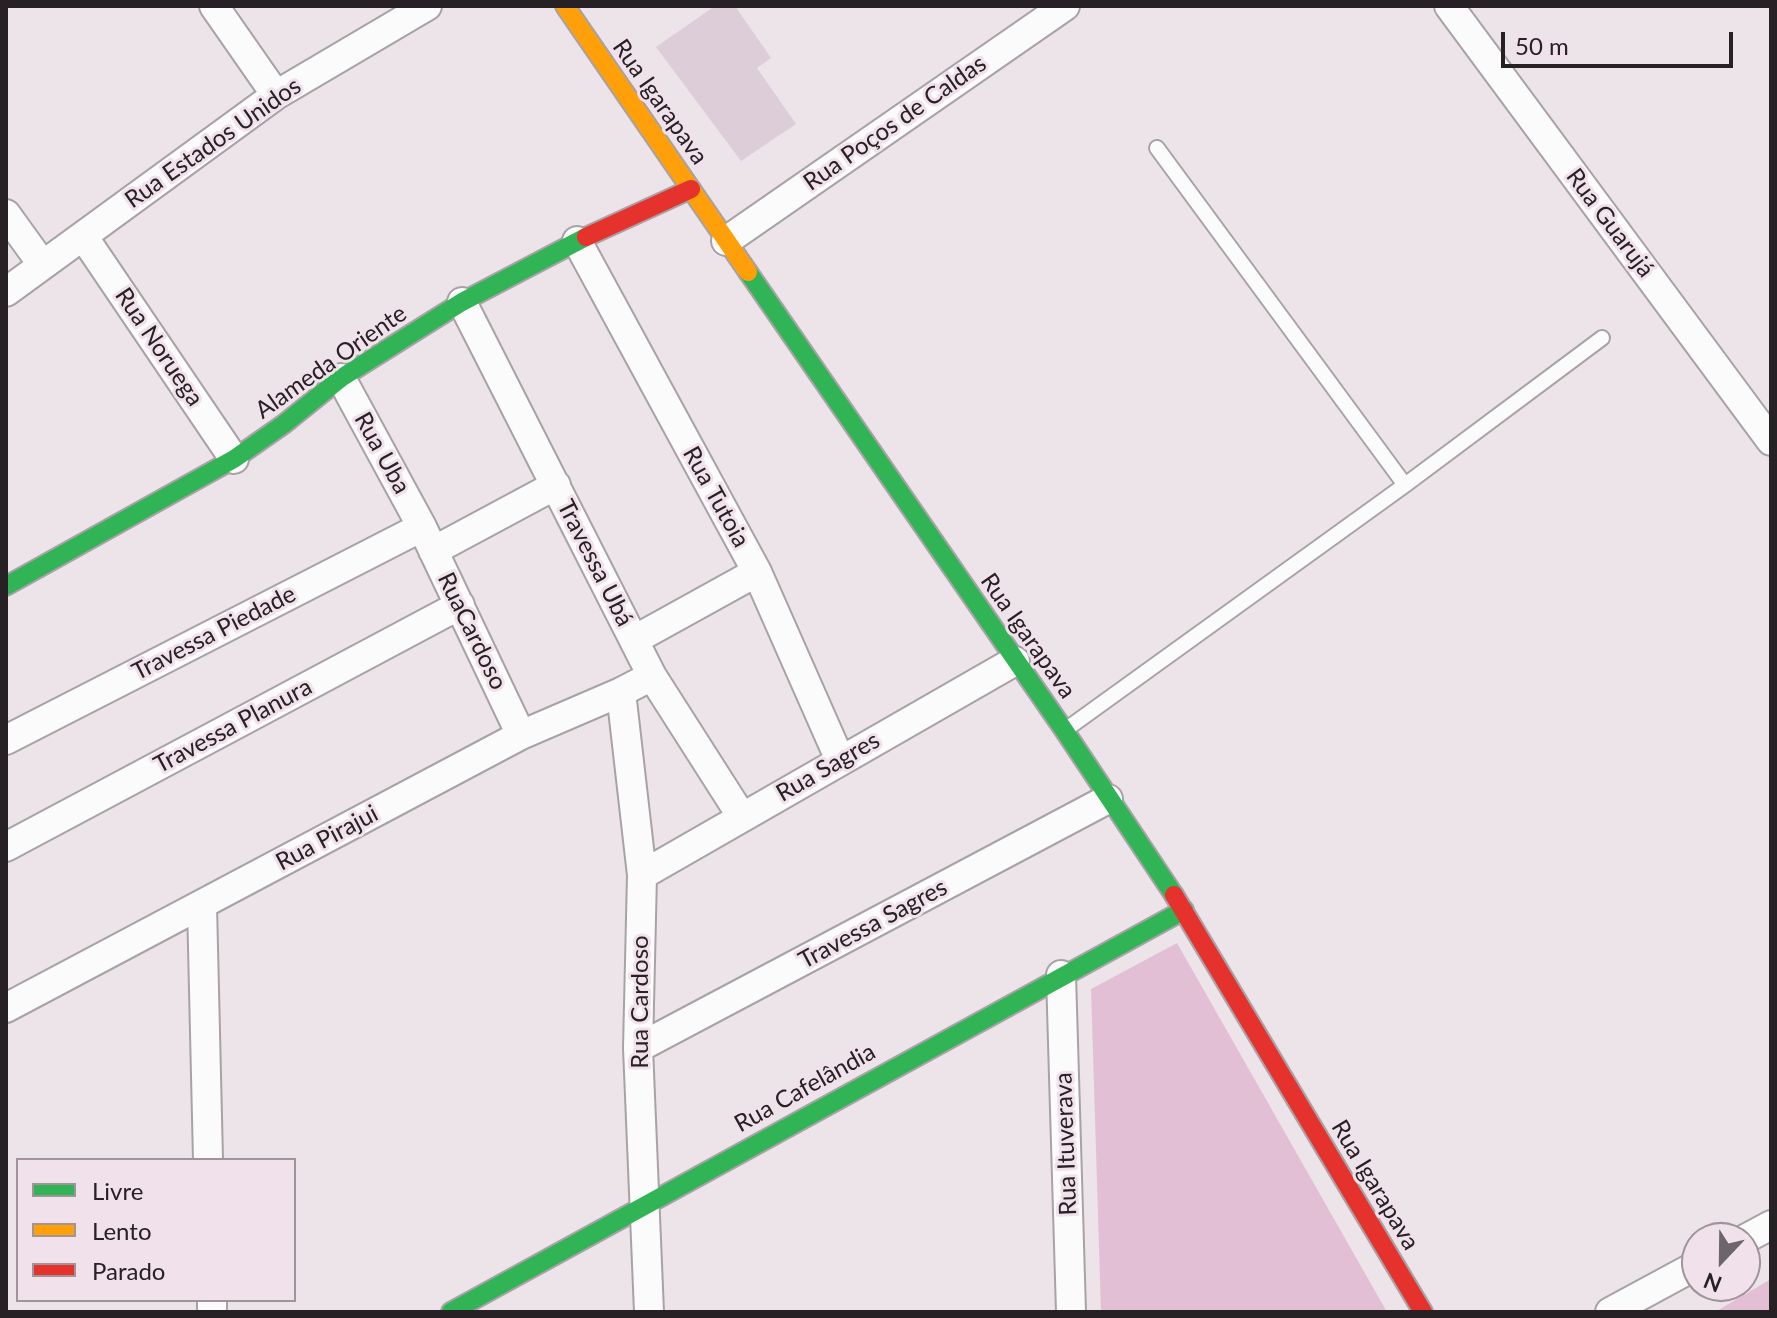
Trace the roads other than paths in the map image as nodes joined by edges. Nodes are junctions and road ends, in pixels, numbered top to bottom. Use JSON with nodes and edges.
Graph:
{"nodes":[{"id":1,"x":214,"y":6,"type":"edge"},
{"id":2,"x":427,"y":6,"type":"edge"},
{"id":3,"x":565,"y":6,"type":"edge"},
{"id":4,"x":1065,"y":6,"type":"edge"},
{"id":5,"x":1449,"y":6,"type":"edge"},
{"id":6,"x":276,"y":95,"type":"junction"},
{"id":7,"x":1157,"y":148,"type":"dead end"},
{"id":8,"x":691,"y":189,"type":"junction"},
{"id":9,"x":6,"y":214,"type":"edge"},
{"id":10,"x":83,"y":236,"type":"junction"},
{"id":11,"x":577,"y":241,"type":"junction"},
{"id":12,"x":726,"y":241,"type":"junction"},
{"id":13,"x":42,"y":264,"type":"junction"},
{"id":14,"x":6,"y":292,"type":"edge"},
{"id":15,"x":462,"y":302,"type":"junction"},
{"id":16,"x":1602,"y":338,"type":"dead end"},
{"id":17,"x":341,"y":378,"type":"junction"},
{"id":18,"x":1771,"y":441,"type":"edge"},
{"id":19,"x":234,"y":459,"type":"junction"},
{"id":20,"x":556,"y":485,"type":"junction"},
{"id":21,"x":1405,"y":485,"type":"junction"},
{"id":22,"x":428,"y":539,"type":"junction"},
{"id":23,"x":757,"y":572,"type":"junction"},
{"id":24,"x":6,"y":586,"type":"edge"},
{"id":25,"x":460,"y":605,"type":"junction"},
{"id":26,"x":634,"y":640,"type":"junction"},
{"id":27,"x":1015,"y":661,"type":"junction"},
{"id":28,"x":652,"y":676,"type":"junction"},
{"id":29,"x":621,"y":692,"type":"junction"},
{"id":30,"x":1064,"y":730,"type":"junction"},
{"id":31,"x":521,"y":735,"type":"junction"},
{"id":32,"x":7,"y":736,"type":"edge"},
{"id":33,"x":840,"y":760,"type":"junction"},
{"id":34,"x":1108,"y":799,"type":"junction"},
{"id":35,"x":742,"y":817,"type":"junction"},
{"id":36,"x":6,"y":847,"type":"edge"},
{"id":37,"x":642,"y":875,"type":"junction"},
{"id":38,"x":202,"y":905,"type":"junction"},
{"id":39,"x":1184,"y":910,"type":"junction"},
{"id":40,"x":1061,"y":975,"type":"junction"},
{"id":41,"x":6,"y":1008,"type":"edge"},
{"id":42,"x":638,"y":1048,"type":"junction"},
{"id":43,"x":208,"y":1158,"type":"edge"},
{"id":44,"x":645,"y":1204,"type":"junction"},
{"id":45,"x":1681,"y":1274,"type":"edge"},
{"id":46,"x":451,"y":1312,"type":"edge"},
{"id":47,"x":649,"y":1312,"type":"edge"},
{"id":48,"x":1071,"y":1312,"type":"edge"},
{"id":49,"x":1423,"y":1312,"type":"edge"},
{"id":50,"x":1610,"y":1312,"type":"edge"}],
"edges":[{"from":1,"to":6,"type":"street"},
{"from":2,"to":6,"type":"street","name":"Rua Estados Unidos"},
{"from":3,"to":8,"type":"street","name":"Rua Igarapava"},
{"from":4,"to":12,"type":"street","name":"Rua Poços de Caldas"},
{"from":5,"to":18,"type":"street","name":"Rua Guarujá"},
{"from":6,"to":10,"type":"street","name":"Rua Estados Unidos"},
{"from":7,"to":21,"type":"lane"},
{"from":8,"to":11,"type":"street","name":"Alameda Oriente"},
{"from":8,"to":12,"type":"street","name":"Rua Igarapava"},
{"from":9,"to":13,"type":"street"},
{"from":10,"to":13,"type":"street","name":"Rua Estados Unidos"},
{"from":10,"to":19,"type":"street","name":"Rua Noruega"},
{"from":11,"to":15,"type":"street","name":"Alameda Oriente"},
{"from":11,"to":23,"type":"street","name":"Rua Tutoia"},
{"from":12,"to":27,"type":"street","name":"Rua Igarapava"},
{"from":13,"to":14,"type":"street","name":"Rua Estados Unidos"},
{"from":15,"to":17,"type":"street","name":"Alameda Oriente"},
{"from":15,"to":20,"type":"street","name":"Travessa Ubá"},
{"from":16,"to":21,"type":"lane"},
{"from":17,"to":19,"type":"street","name":"Alameda Oriente"},
{"from":17,"to":22,"type":"street","name":"Rua Uba"},
{"from":19,"to":24,"type":"street","name":"Alameda Oriente"},
{"from":20,"to":22,"type":"street","name":"Travessa Piedade"},
{"from":20,"to":26,"type":"street","name":"Travessa Ubá"},
{"from":21,"to":30,"type":"lane"},
{"from":22,"to":25,"type":"street","name":"RuaCardoso"},
{"from":22,"to":32,"type":"street","name":"Travessa Piedade"},
{"from":23,"to":26,"type":"street"},
{"from":23,"to":33,"type":"street","name":"Rua Tutoia"},
{"from":25,"to":31,"type":"street","name":"RuaCardoso"},
{"from":25,"to":36,"type":"street","name":"Travessa Planura"},
{"from":26,"to":28,"type":"street","name":"Travessa Ubá"},
{"from":27,"to":30,"type":"street","name":"Rua Igarapava"},
{"from":27,"to":33,"type":"street","name":"Rua Sagres"},
{"from":28,"to":29,"type":"street","name":"Rua Pirajui"},
{"from":28,"to":35,"type":"street","name":"Travessa Ubá"},
{"from":29,"to":31,"type":"street","name":"Rua Pirajui"},
{"from":29,"to":37,"type":"street","name":"Rua Cardoso"},
{"from":30,"to":34,"type":"street","name":"Rua Igarapava"},
{"from":31,"to":38,"type":"street","name":"Rua Pirajui"},
{"from":33,"to":35,"type":"street","name":"Rua Sagres"},
{"from":34,"to":39,"type":"street","name":"Rua Igarapava"},
{"from":34,"to":42,"type":"street","name":"Travessa Sagres"},
{"from":35,"to":37,"type":"street","name":"Rua Sagres"},
{"from":37,"to":42,"type":"street","name":"Rua Cardoso"},
{"from":38,"to":41,"type":"street","name":"Rua Pirajui"},
{"from":38,"to":43,"type":"street"},
{"from":39,"to":40,"type":"street","name":"Rua Cafelândia"},
{"from":39,"to":49,"type":"street","name":"Rua Igarapava"},
{"from":40,"to":44,"type":"street","name":"Rua Cafelândia"},
{"from":40,"to":48,"type":"street","name":"Rua Ituverava"},
{"from":42,"to":44,"type":"street","name":"Rua Cardoso"},
{"from":44,"to":46,"type":"street","name":"Rua Cafelândia"},
{"from":44,"to":47,"type":"street","name":"Rua Cardoso"},
{"from":45,"to":50,"type":"street"}]}
